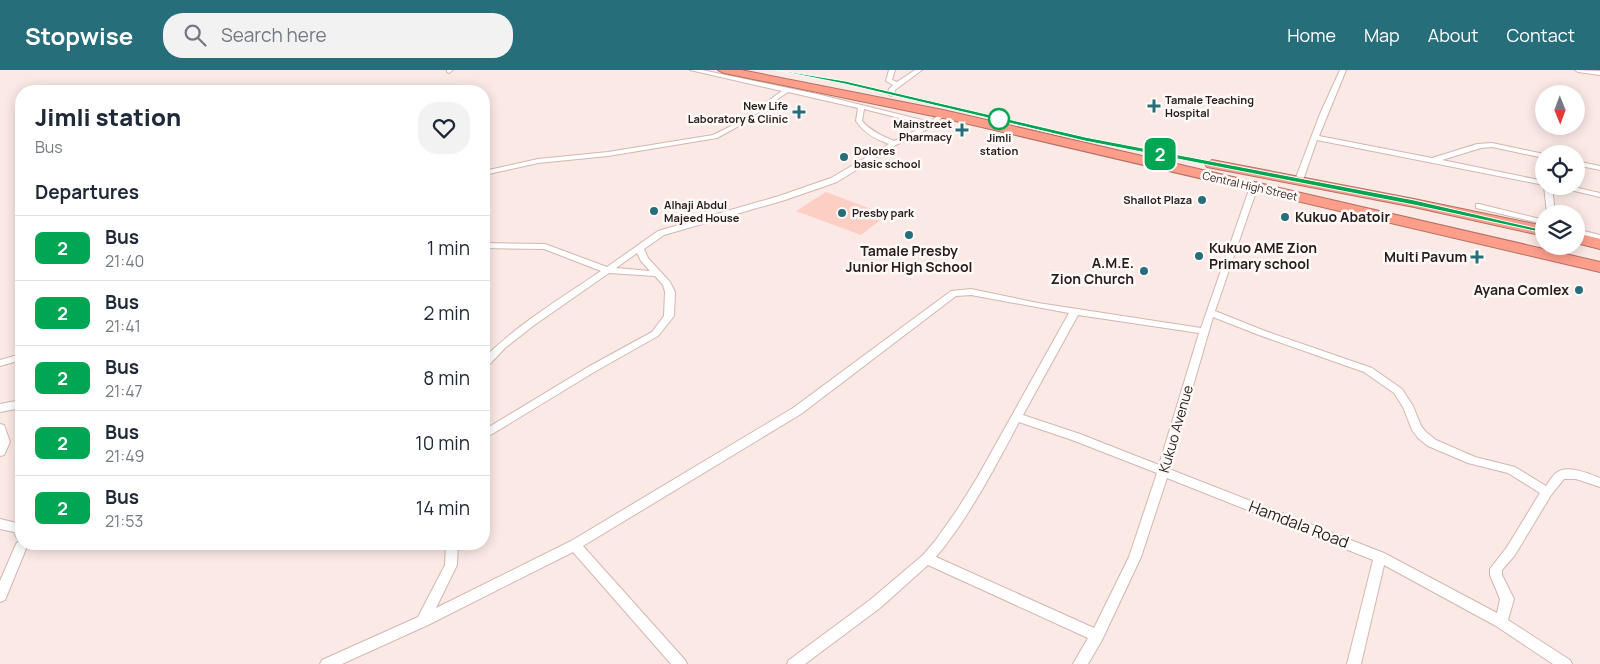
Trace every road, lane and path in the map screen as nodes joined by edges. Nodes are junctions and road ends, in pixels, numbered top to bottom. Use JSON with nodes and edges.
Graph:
{"nodes":[{"id":1,"x":693,"y":70,"type":"edge"},
{"id":2,"x":724,"y":70,"type":"edge"},
{"id":3,"x":892,"y":70,"type":"edge"},
{"id":4,"x":919,"y":70,"type":"edge"},
{"id":5,"x":1343,"y":70,"type":"edge"},
{"id":6,"x":1578,"y":70,"type":"edge"},
{"id":7,"x":1600,"y":73,"type":"edge"},
{"id":8,"x":775,"y":74,"type":"edge"},
{"id":9,"x":895,"y":89,"type":"junction"},
{"id":10,"x":787,"y":90,"type":"junction"},
{"id":11,"x":821,"y":93,"type":"junction"},
{"id":12,"x":861,"y":107,"type":"junction"},
{"id":13,"x":943,"y":114,"type":"junction"},
{"id":14,"x":932,"y":124,"type":"junction"},
{"id":15,"x":1314,"y":137,"type":"junction"},
{"id":16,"x":894,"y":144,"type":"junction"},
{"id":17,"x":1535,"y":154,"type":"edge"},
{"id":18,"x":1434,"y":161,"type":"junction"},
{"id":19,"x":1585,"y":165,"type":"edge"},
{"id":20,"x":1600,"y":168,"type":"edge"},
{"id":21,"x":490,"y":172,"type":"edge"},
{"id":22,"x":1299,"y":180,"type":"junction"},
{"id":23,"x":1535,"y":181,"type":"edge"},
{"id":24,"x":1254,"y":186,"type":"junction"},
{"id":25,"x":1585,"y":192,"type":"edge"},
{"id":26,"x":1600,"y":195,"type":"edge"},
{"id":27,"x":1479,"y":206,"type":"dead end"},
{"id":28,"x":1535,"y":220,"type":"edge"},
{"id":29,"x":1535,"y":229,"type":"edge"},
{"id":30,"x":1585,"y":233,"type":"edge"},
{"id":31,"x":1600,"y":236,"type":"edge"},
{"id":32,"x":1585,"y":240,"type":"edge"},
{"id":33,"x":1600,"y":244,"type":"edge"},
{"id":34,"x":490,"y":245,"type":"edge"},
{"id":35,"x":639,"y":248,"type":"junction"},
{"id":36,"x":1600,"y":267,"type":"edge"},
{"id":37,"x":608,"y":270,"type":"junction"},
{"id":38,"x":658,"y":274,"type":"junction"},
{"id":39,"x":1075,"y":311,"type":"junction"},
{"id":40,"x":1210,"y":312,"type":"junction"},
{"id":41,"x":1204,"y":331,"type":"junction"},
{"id":42,"x":490,"y":358,"type":"edge"},
{"id":43,"x":15,"y":359,"type":"edge"},
{"id":44,"x":0,"y":363,"type":"edge"},
{"id":45,"x":15,"y":405,"type":"edge"},
{"id":46,"x":0,"y":408,"type":"edge"},
{"id":47,"x":1016,"y":417,"type":"junction"},
{"id":48,"x":0,"y":428,"type":"edge"},
{"id":49,"x":490,"y":431,"type":"edge"},
{"id":50,"x":0,"y":452,"type":"edge"},
{"id":51,"x":1164,"y":472,"type":"junction"},
{"id":52,"x":1600,"y":483,"type":"edge"},
{"id":53,"x":1547,"y":492,"type":"junction"},
{"id":54,"x":0,"y":524,"type":"edge"},
{"id":55,"x":15,"y":527,"type":"edge"},
{"id":56,"x":575,"y":545,"type":"junction"},
{"id":57,"x":19,"y":550,"type":"edge"},
{"id":58,"x":452,"y":550,"type":"edge"},
{"id":59,"x":1380,"y":556,"type":"junction"},
{"id":60,"x":927,"y":559,"type":"junction"},
{"id":61,"x":0,"y":596,"type":"edge"},
{"id":62,"x":423,"y":621,"type":"junction"},
{"id":63,"x":1501,"y":622,"type":"junction"},
{"id":64,"x":1096,"y":636,"type":"junction"},
{"id":65,"x":327,"y":664,"type":"edge"},
{"id":66,"x":680,"y":664,"type":"edge"},
{"id":67,"x":794,"y":664,"type":"edge"},
{"id":68,"x":1080,"y":664,"type":"edge"},
{"id":69,"x":1354,"y":664,"type":"edge"},
{"id":70,"x":1565,"y":664,"type":"edge"}],
"edges":[{"from":1,"to":10,"type":"street"},
{"from":2,"to":8,"type":"highway","name":"Central High Street"},
{"from":3,"to":9,"type":"street"},
{"from":4,"to":9,"type":"street"},
{"from":5,"to":15,"type":"street"},
{"from":6,"to":7,"type":"street"},
{"from":8,"to":9,"type":"highway","name":"Central High Street"},
{"from":8,"to":11,"type":"highway","name":"Central High Street"},
{"from":9,"to":22,"type":"highway","name":"Central High Street"},
{"from":10,"to":11,"type":"street"},
{"from":10,"to":21,"type":"street"},
{"from":11,"to":12,"type":"street"},
{"from":11,"to":13,"type":"highway","name":"Central High Street"},
{"from":12,"to":14,"type":"street"},
{"from":12,"to":16,"type":"street"},
{"from":13,"to":14,"type":"street"},
{"from":13,"to":24,"type":"highway","name":"Central High Street"},
{"from":14,"to":16,"type":"street"},
{"from":15,"to":18,"type":"street"},
{"from":15,"to":22,"type":"street"},
{"from":16,"to":35,"type":"street"},
{"from":17,"to":18,"type":"street"},
{"from":18,"to":23,"type":"street"},
{"from":19,"to":20,"type":"street"},
{"from":22,"to":29,"type":"highway","name":"Central High Street"},
{"from":24,"to":36,"type":"highway","name":"Central High Street"},
{"from":24,"to":40,"type":"street","name":"Kukuo Avenue"},
{"from":25,"to":26,"type":"street"},
{"from":27,"to":28,"type":"street"},
{"from":30,"to":31,"type":"street"},
{"from":32,"to":33,"type":"highway"},
{"from":34,"to":37,"type":"street"},
{"from":35,"to":37,"type":"street"},
{"from":35,"to":38,"type":"street"},
{"from":37,"to":38,"type":"street"},
{"from":37,"to":42,"type":"street"},
{"from":38,"to":49,"type":"street"},
{"from":39,"to":41,"type":"street"},
{"from":39,"to":47,"type":"street"},
{"from":39,"to":56,"type":"street"},
{"from":40,"to":41,"type":"street","name":"Kukuo Avenue"},
{"from":40,"to":53,"type":"street"},
{"from":41,"to":51,"type":"street","name":"Kukuo Avenue"},
{"from":43,"to":44,"type":"street"},
{"from":45,"to":46,"type":"street"},
{"from":47,"to":51,"type":"street","name":"Hamdala Road"},
{"from":47,"to":60,"type":"street"},
{"from":48,"to":50,"type":"street"},
{"from":51,"to":59,"type":"street","name":"Hamdala Road"},
{"from":51,"to":64,"type":"street","name":"Kukuo Avenue"},
{"from":52,"to":53,"type":"street"},
{"from":53,"to":63,"type":"street"},
{"from":54,"to":55,"type":"street"},
{"from":56,"to":62,"type":"street"},
{"from":56,"to":66,"type":"street"},
{"from":57,"to":61,"type":"street"},
{"from":58,"to":62,"type":"street"},
{"from":59,"to":63,"type":"street","name":"Hamdala Road"},
{"from":59,"to":69,"type":"street"},
{"from":60,"to":64,"type":"street"},
{"from":60,"to":67,"type":"street"},
{"from":62,"to":65,"type":"street"},
{"from":63,"to":70,"type":"street","name":"Hamdala Road"},
{"from":64,"to":68,"type":"street","name":"Kukuo Avenue"}]}
